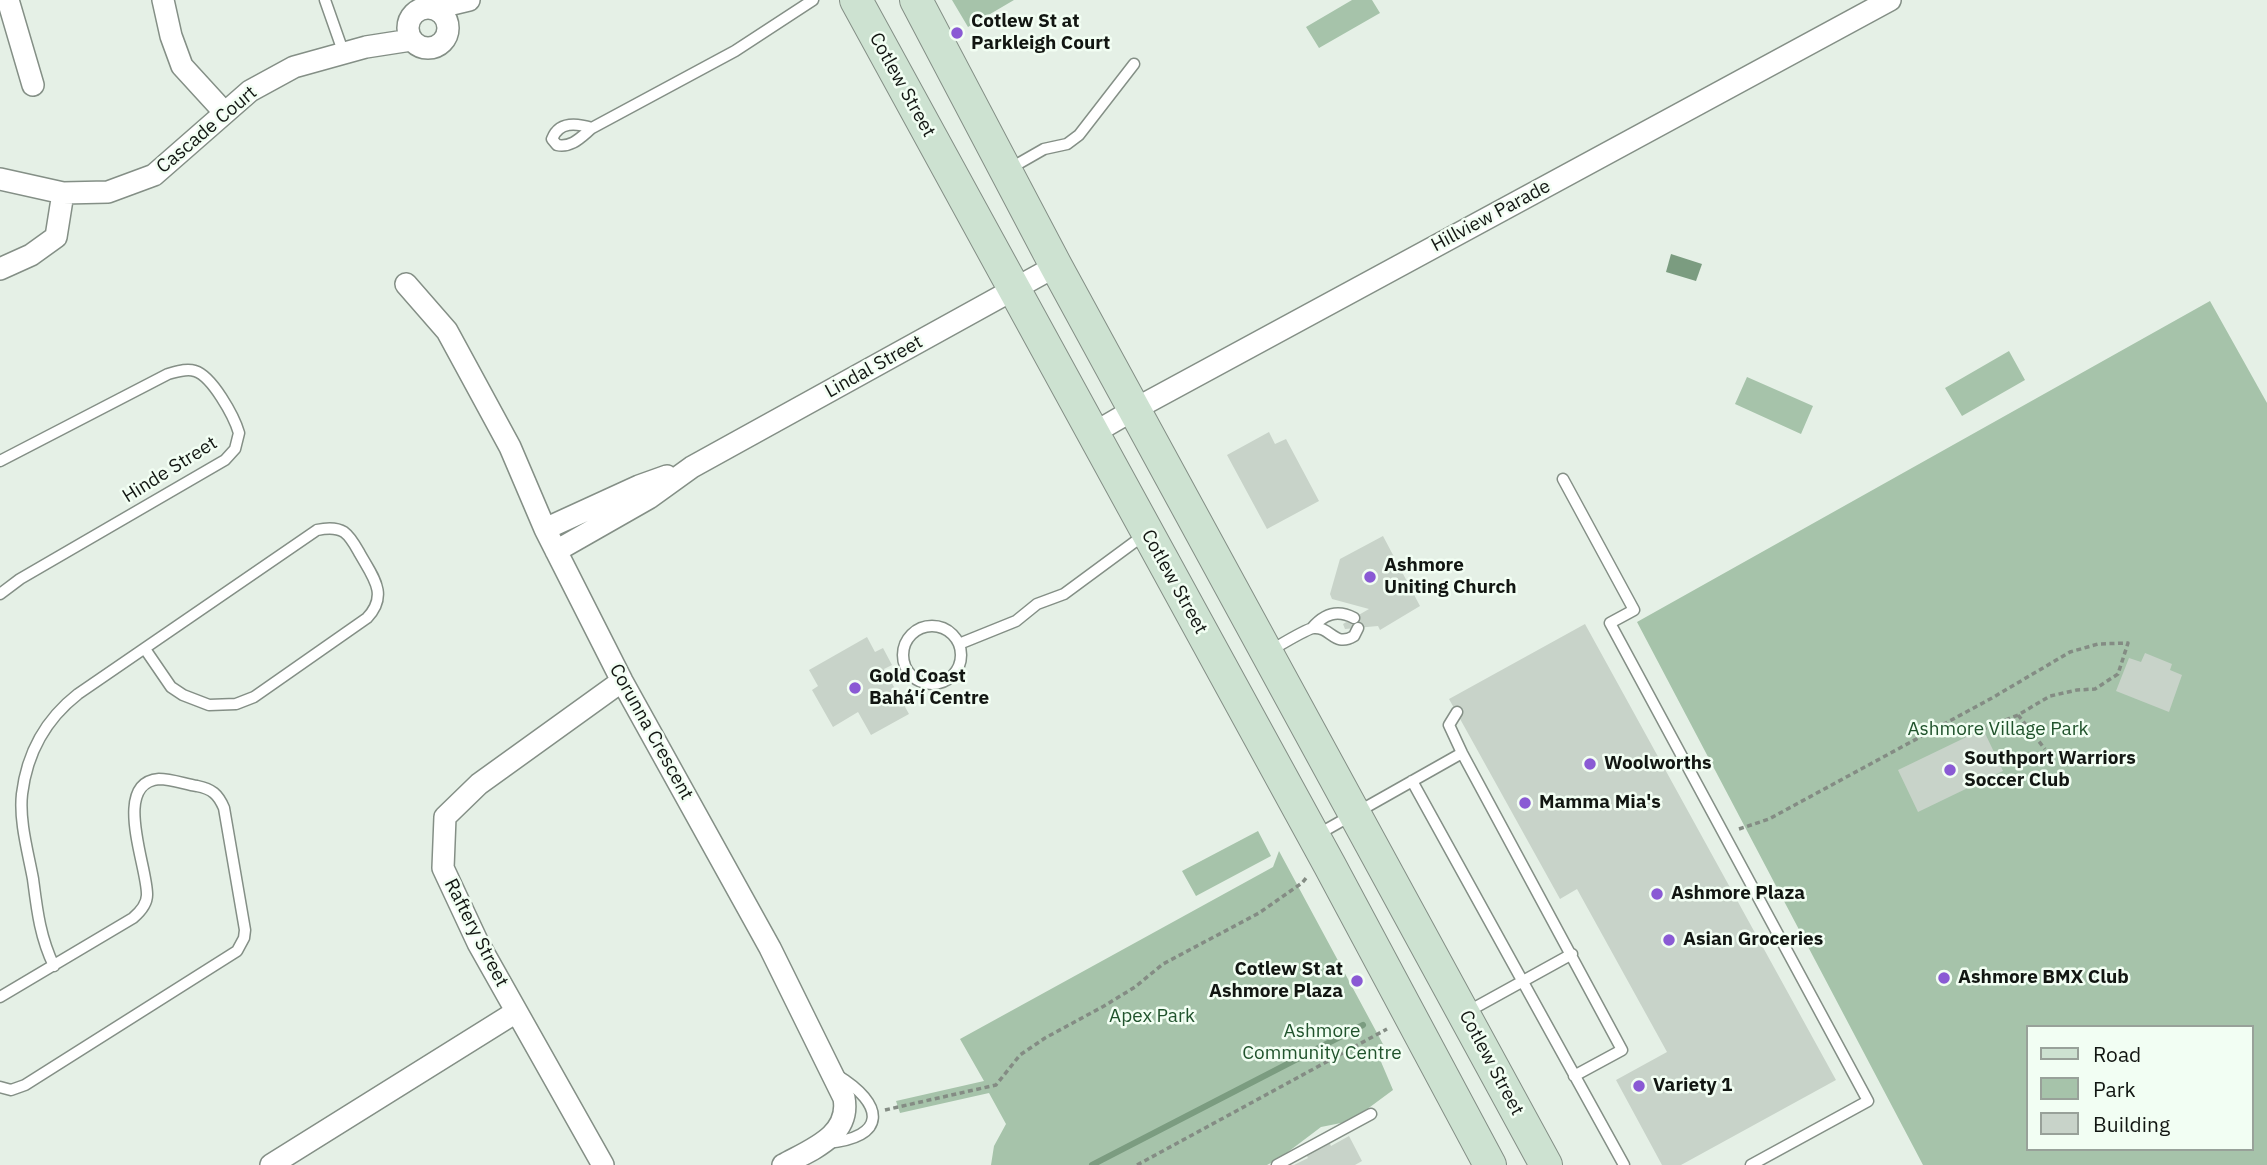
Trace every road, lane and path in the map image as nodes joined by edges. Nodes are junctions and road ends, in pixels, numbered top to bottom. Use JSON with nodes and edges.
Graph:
{"nodes":[{"id":1,"x":8,"y":0,"type":"edge"},
{"id":2,"x":163,"y":0,"type":"edge"},
{"id":3,"x":325,"y":0,"type":"edge"},
{"id":4,"x":469,"y":0,"type":"edge"},
{"id":5,"x":813,"y":0,"type":"edge"},
{"id":6,"x":856,"y":0,"type":"edge"},
{"id":7,"x":916,"y":0,"type":"edge"},
{"id":8,"x":1891,"y":0,"type":"edge"},
{"id":9,"x":425,"y":7,"type":"edge"},
{"id":10,"x":411,"y":40,"type":"junction"},
{"id":11,"x":344,"y":54,"type":"junction"},
{"id":12,"x":1134,"y":64,"type":"dead end"},
{"id":13,"x":33,"y":85,"type":"dead end"},
{"id":14,"x":225,"y":113,"type":"junction"},
{"id":15,"x":592,"y":128,"type":"dead end"},
{"id":16,"x":1006,"y":170,"type":"junction"},
{"id":17,"x":0,"y":179,"type":"edge"},
{"id":18,"x":64,"y":193,"type":"junction"},
{"id":19,"x":1056,"y":266,"type":"junction"},
{"id":20,"x":0,"y":269,"type":"edge"},
{"id":21,"x":406,"y":284,"type":"dead end"},
{"id":22,"x":1014,"y":290,"type":"junction"},
{"id":23,"x":1135,"y":409,"type":"junction"},
{"id":24,"x":1092,"y":434,"type":"junction"},
{"id":25,"x":0,"y":461,"type":"edge"},
{"id":26,"x":692,"y":467,"type":"junction"},
{"id":27,"x":1563,"y":479,"type":"dead end"},
{"id":28,"x":545,"y":529,"type":"junction"},
{"id":29,"x":1147,"y":533,"type":"junction"},
{"id":30,"x":556,"y":551,"type":"junction"},
{"id":31,"x":0,"y":594,"type":"edge"},
{"id":32,"x":1312,"y":628,"type":"junction"},
{"id":33,"x":959,"y":645,"type":"junction"},
{"id":34,"x":145,"y":649,"type":"junction"},
{"id":35,"x":1268,"y":652,"type":"junction"},
{"id":36,"x":622,"y":681,"type":"junction"},
{"id":37,"x":1457,"y":712,"type":"dead end"},
{"id":38,"x":2018,"y":715,"type":"junction"},
{"id":39,"x":1983,"y":729,"type":"dead end"},
{"id":40,"x":2045,"y":749,"type":"dead end"},
{"id":41,"x":1462,"y":753,"type":"junction"},
{"id":42,"x":1412,"y":781,"type":"junction"},
{"id":43,"x":1355,"y":813,"type":"junction"},
{"id":44,"x":1741,"y":829,"type":"dead end"},
{"id":45,"x":1314,"y":836,"type":"junction"},
{"id":46,"x":1307,"y":877,"type":"dead end"},
{"id":47,"x":1572,"y":954,"type":"junction"},
{"id":48,"x":54,"y":966,"type":"junction"},
{"id":49,"x":1523,"y":982,"type":"junction"},
{"id":50,"x":0,"y":998,"type":"edge"},
{"id":51,"x":516,"y":1012,"type":"junction"},
{"id":52,"x":1465,"y":1014,"type":"junction"},
{"id":53,"x":1389,"y":1028,"type":"dead end"},
{"id":54,"x":832,"y":1072,"type":"junction"},
{"id":55,"x":1574,"y":1076,"type":"junction"},
{"id":56,"x":0,"y":1087,"type":"edge"},
{"id":57,"x":872,"y":1110,"type":"junction"},
{"id":58,"x":1371,"y":1114,"type":"dead end"},
{"id":59,"x":823,"y":1143,"type":"junction"},
{"id":60,"x":271,"y":1165,"type":"edge"},
{"id":61,"x":603,"y":1165,"type":"edge"},
{"id":62,"x":783,"y":1165,"type":"edge"},
{"id":63,"x":1137,"y":1165,"type":"edge"},
{"id":64,"x":1277,"y":1165,"type":"edge"},
{"id":65,"x":1490,"y":1165,"type":"edge"},
{"id":66,"x":1546,"y":1165,"type":"edge"},
{"id":67,"x":1623,"y":1165,"type":"edge"},
{"id":68,"x":1751,"y":1165,"type":"edge"}],
"edges":[{"from":1,"to":13,"type":"street"},
{"from":2,"to":14,"type":"street"},
{"from":3,"to":11,"type":"lane"},
{"from":4,"to":9,"type":"street"},
{"from":5,"to":15,"type":"lane"},
{"from":6,"to":22,"type":"main road","name":"Cotlew Street"},
{"from":7,"to":16,"type":"main road","name":"Cotlew Street"},
{"from":8,"to":23,"type":"street","name":"Hillview Parade"},
{"from":9,"to":10,"type":"street"},
{"from":9,"to":10,"type":"street"},
{"from":10,"to":11,"type":"street","name":"Cascade Court"},
{"from":11,"to":14,"type":"street","name":"Cascade Court"},
{"from":12,"to":16,"type":"lane"},
{"from":14,"to":18,"type":"street","name":"Cascade Court"},
{"from":16,"to":19,"type":"main road","name":"Cotlew Street"},
{"from":17,"to":18,"type":"street","name":"Cascade Court"},
{"from":18,"to":20,"type":"street"},
{"from":19,"to":22,"type":"street","name":"Lindal Street"},
{"from":19,"to":23,"type":"main road","name":"Cotlew Street"},
{"from":21,"to":28,"type":"street","name":"Corunna Crescent"},
{"from":22,"to":24,"type":"main road","name":"Cotlew Street"},
{"from":22,"to":26,"type":"street","name":"Lindal Street"},
{"from":23,"to":24,"type":"street","name":"Hillview Parade"},
{"from":23,"to":35,"type":"main road","name":"Cotlew Street"},
{"from":24,"to":29,"type":"main road","name":"Cotlew Street"},
{"from":25,"to":31,"type":"lane","name":"Hinde Street"},
{"from":26,"to":28,"type":"street","name":"Lindal Street"},
{"from":26,"to":30,"type":"street","name":"Lindal Street"},
{"from":27,"to":68,"type":"lane"},
{"from":28,"to":30,"type":"street","name":"Corunna Crescent"},
{"from":29,"to":33,"type":"lane"},
{"from":29,"to":45,"type":"main road","name":"Cotlew Street"},
{"from":30,"to":36,"type":"street","name":"Corunna Crescent"},
{"from":32,"to":32,"type":"lane"},
{"from":32,"to":35,"type":"lane"},
{"from":33,"to":33,"type":"lane"},
{"from":34,"to":34,"type":"lane"},
{"from":34,"to":48,"type":"lane"},
{"from":35,"to":43,"type":"main road","name":"Cotlew Street"},
{"from":36,"to":51,"type":"street","name":"Raftery Street"},
{"from":36,"to":54,"type":"street","name":"Corunna Crescent"},
{"from":37,"to":41,"type":"lane"},
{"from":38,"to":39,"type":"path"},
{"from":38,"to":40,"type":"path"},
{"from":38,"to":44,"type":"path"},
{"from":41,"to":42,"type":"lane"},
{"from":41,"to":47,"type":"lane"},
{"from":42,"to":43,"type":"lane"},
{"from":42,"to":49,"type":"lane"},
{"from":43,"to":45,"type":"lane"},
{"from":43,"to":52,"type":"main road","name":"Cotlew Street"},
{"from":45,"to":65,"type":"main road","name":"Cotlew Street"},
{"from":46,"to":57,"type":"path"},
{"from":47,"to":49,"type":"lane"},
{"from":47,"to":55,"type":"lane"},
{"from":48,"to":50,"type":"lane"},
{"from":48,"to":56,"type":"lane"},
{"from":49,"to":52,"type":"lane"},
{"from":49,"to":55,"type":"lane"},
{"from":51,"to":60,"type":"street"},
{"from":51,"to":61,"type":"street","name":"Raftery Street"},
{"from":52,"to":66,"type":"main road","name":"Cotlew Street"},
{"from":53,"to":63,"type":"path"},
{"from":54,"to":57,"type":"lane"},
{"from":54,"to":59,"type":"street","name":"Corunna Crescent"},
{"from":55,"to":67,"type":"lane"},
{"from":57,"to":59,"type":"lane"},
{"from":58,"to":64,"type":"lane"},
{"from":59,"to":62,"type":"street","name":"Corunna Crescent"}]}
